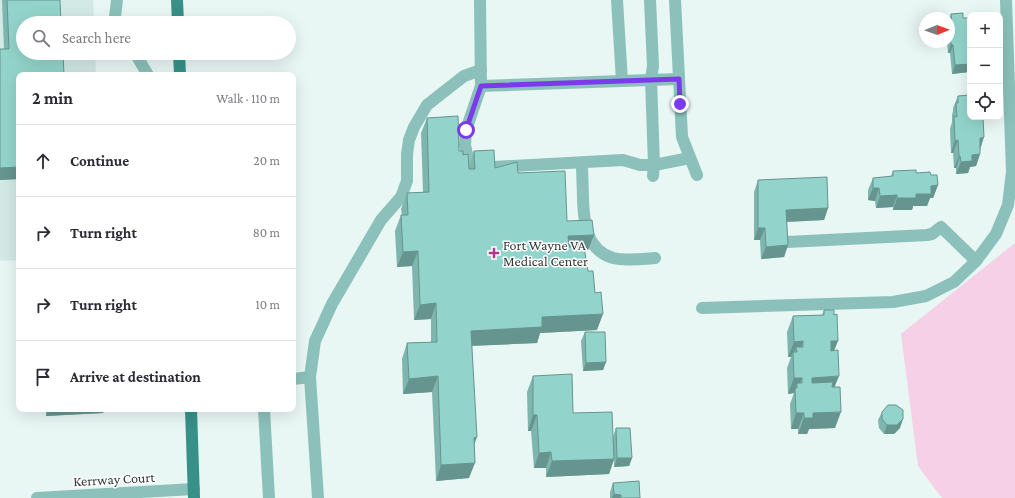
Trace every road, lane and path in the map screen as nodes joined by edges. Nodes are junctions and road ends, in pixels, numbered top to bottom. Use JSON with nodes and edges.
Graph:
{"nodes":[{"id":1,"x":117,"y":0,"type":"edge"},
{"id":2,"x":177,"y":0,"type":"edge"},
{"id":3,"x":480,"y":0,"type":"edge"},
{"id":4,"x":617,"y":0,"type":"edge"},
{"id":5,"x":650,"y":0,"type":"edge"},
{"id":6,"x":675,"y":0,"type":"edge"},
{"id":7,"x":1006,"y":0,"type":"edge"},
{"id":8,"x":115,"y":16,"type":"edge"},
{"id":9,"x":178,"y":16,"type":"edge"},
{"id":10,"x":139,"y":60,"type":"edge"},
{"id":11,"x":179,"y":60,"type":"edge"},
{"id":12,"x":481,"y":70,"type":"junction"},
{"id":13,"x":146,"y":72,"type":"edge"},
{"id":14,"x":180,"y":72,"type":"edge"},
{"id":15,"x":651,"y":79,"type":"junction"},
{"id":16,"x":679,"y":79,"type":"junction"},
{"id":17,"x":622,"y":81,"type":"junction"},
{"id":18,"x":481,"y":86,"type":"junction"},
{"id":19,"x":690,"y":158,"type":"junction"},
{"id":20,"x":582,"y":163,"type":"junction"},
{"id":21,"x":653,"y":171,"type":"junction"},
{"id":22,"x":697,"y":175,"type":"dead end"},
{"id":23,"x":787,"y":242,"type":"edge"},
{"id":24,"x":655,"y":258,"type":"dead end"},
{"id":25,"x":976,"y":261,"type":"junction"},
{"id":26,"x":702,"y":308,"type":"dead end"},
{"id":27,"x":310,"y":377,"type":"junction"},
{"id":28,"x":296,"y":379,"type":"edge"},
{"id":29,"x":191,"y":412,"type":"edge"},
{"id":30,"x":264,"y":412,"type":"edge"},
{"id":31,"x":194,"y":494,"type":"edge"},
{"id":32,"x":37,"y":498,"type":"edge"},
{"id":33,"x":269,"y":498,"type":"edge"},
{"id":34,"x":318,"y":498,"type":"edge"}],
"edges":[{"from":1,"to":8,"type":"street"},
{"from":2,"to":9,"type":"main road"},
{"from":3,"to":12,"type":"street"},
{"from":4,"to":17,"type":"street"},
{"from":5,"to":15,"type":"street"},
{"from":6,"to":16,"type":"street"},
{"from":7,"to":25,"type":"street"},
{"from":10,"to":13,"type":"street"},
{"from":11,"to":14,"type":"main road"},
{"from":12,"to":18,"type":"street"},
{"from":12,"to":27,"type":"street"},
{"from":15,"to":16,"type":"street"},
{"from":15,"to":17,"type":"street"},
{"from":15,"to":21,"type":"street"},
{"from":16,"to":19,"type":"street"},
{"from":17,"to":18,"type":"street"},
{"from":18,"to":20,"type":"street"},
{"from":19,"to":21,"type":"street"},
{"from":19,"to":22,"type":"street"},
{"from":20,"to":21,"type":"street"},
{"from":20,"to":24,"type":"street"},
{"from":23,"to":25,"type":"street"},
{"from":25,"to":26,"type":"street"},
{"from":27,"to":28,"type":"street"},
{"from":27,"to":34,"type":"street"},
{"from":29,"to":31,"type":"main road"},
{"from":30,"to":33,"type":"street"},
{"from":31,"to":32,"type":"street","name":"Kerrway Court"}]}
